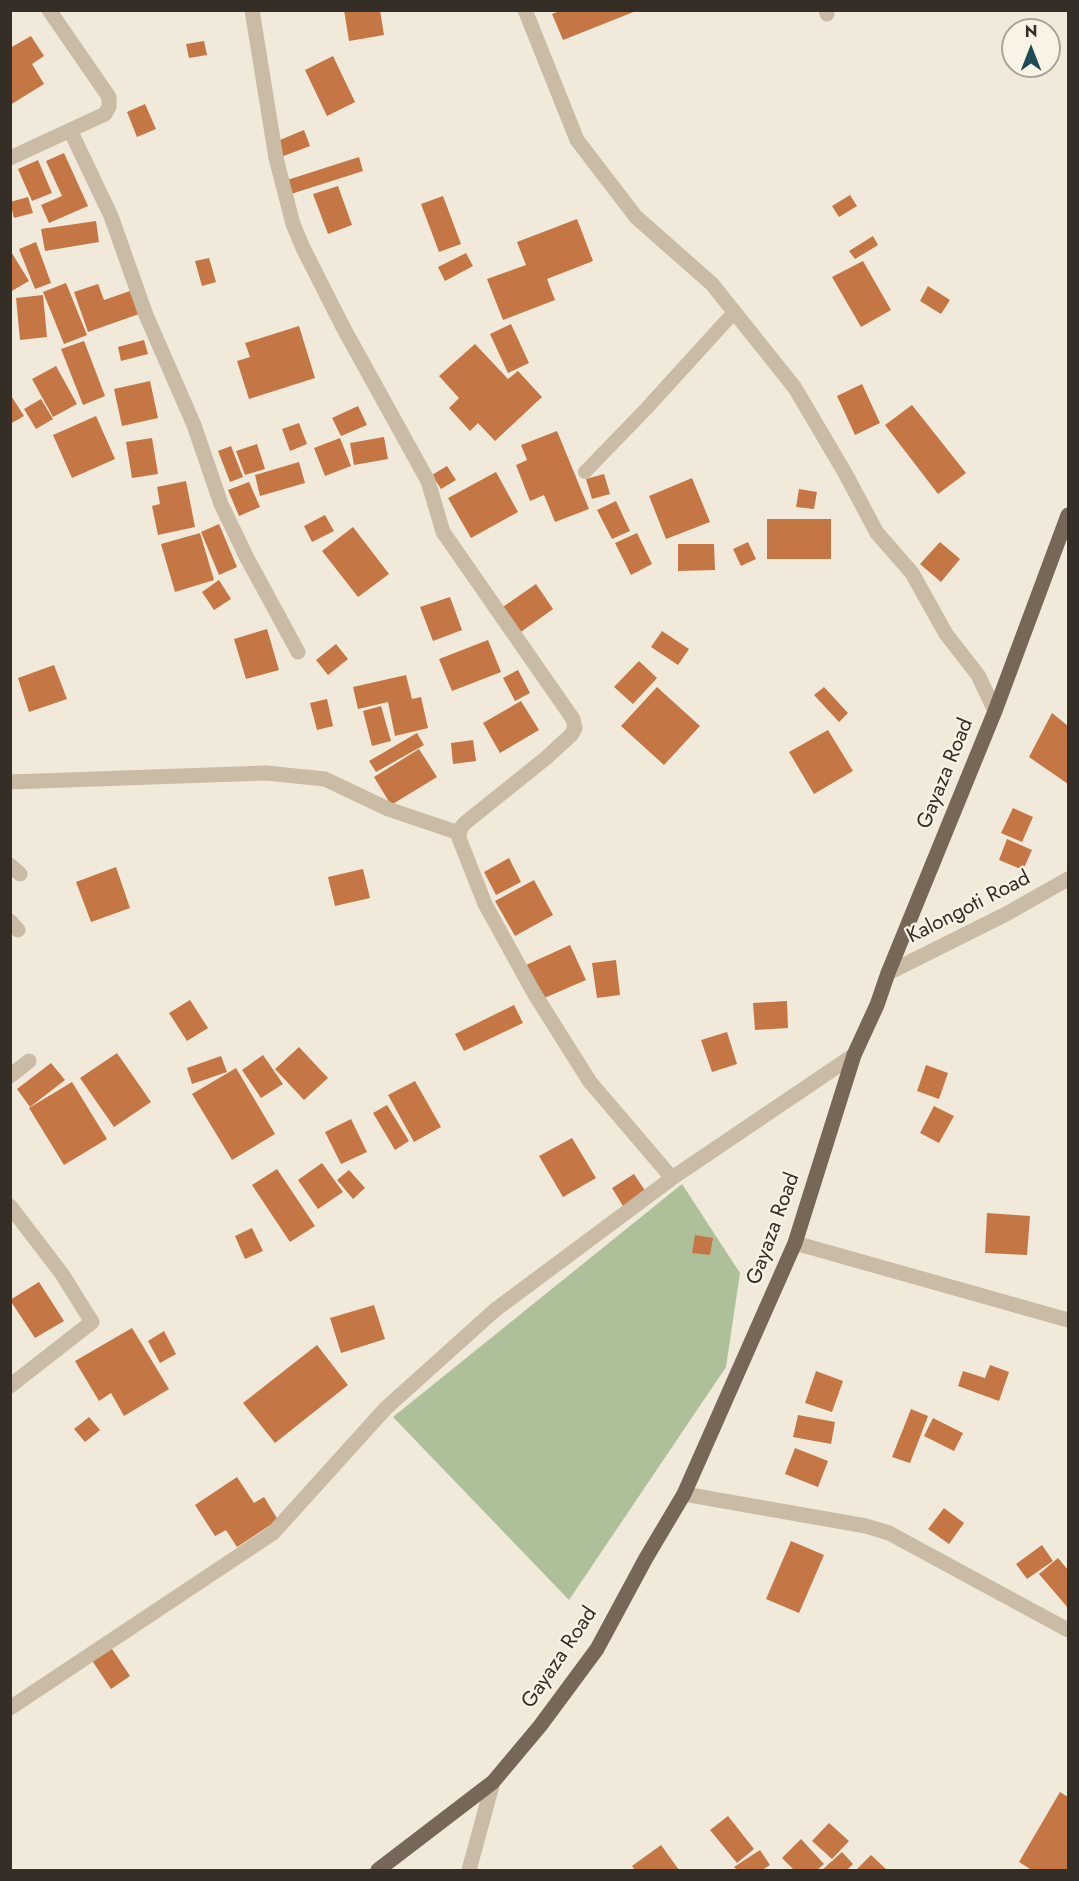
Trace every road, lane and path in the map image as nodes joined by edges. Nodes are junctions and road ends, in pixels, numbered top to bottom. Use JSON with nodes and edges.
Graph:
{"nodes":[{"id":1,"x":49,"y":10,"type":"edge"},
{"id":2,"x":252,"y":10,"type":"edge"},
{"id":3,"x":525,"y":10,"type":"edge"},
{"id":4,"x":70,"y":130,"type":"junction"},
{"id":5,"x":10,"y":158,"type":"edge"},
{"id":6,"x":735,"y":313,"type":"junction"},
{"id":7,"x":585,"y":471,"type":"dead end"},
{"id":8,"x":1068,"y":515,"type":"edge"},
{"id":9,"x":298,"y":652,"type":"dead end"},
{"id":10,"x":995,"y":711,"type":"junction"},
{"id":11,"x":10,"y":782,"type":"edge"},
{"id":12,"x":459,"y":833,"type":"junction"},
{"id":13,"x":1068,"y":879,"type":"edge"},
{"id":14,"x":888,"y":973,"type":"junction"},
{"id":15,"x":854,"y":1055,"type":"junction"},
{"id":16,"x":29,"y":1061,"type":"dead end"},
{"id":17,"x":10,"y":1076,"type":"edge"},
{"id":18,"x":672,"y":1178,"type":"junction"},
{"id":19,"x":10,"y":1206,"type":"edge"},
{"id":20,"x":795,"y":1243,"type":"junction"},
{"id":21,"x":1068,"y":1320,"type":"edge"},
{"id":22,"x":10,"y":1386,"type":"edge"},
{"id":23,"x":684,"y":1494,"type":"junction"},
{"id":24,"x":1068,"y":1630,"type":"edge"},
{"id":25,"x":10,"y":1708,"type":"edge"},
{"id":26,"x":493,"y":1782,"type":"junction"},
{"id":27,"x":378,"y":1870,"type":"edge"},
{"id":28,"x":469,"y":1870,"type":"edge"}],
"edges":[{"from":1,"to":4,"type":"street"},
{"from":2,"to":12,"type":"street"},
{"from":3,"to":6,"type":"street"},
{"from":4,"to":5,"type":"street"},
{"from":4,"to":9,"type":"street"},
{"from":6,"to":7,"type":"lane"},
{"from":6,"to":10,"type":"street"},
{"from":8,"to":10,"type":"main road","name":"Gayaza Road"},
{"from":10,"to":14,"type":"main road","name":"Gayaza Road"},
{"from":11,"to":12,"type":"street"},
{"from":12,"to":18,"type":"street"},
{"from":13,"to":14,"type":"street","name":"Kalongoti Road"},
{"from":14,"to":15,"type":"main road","name":"Gayaza Road"},
{"from":15,"to":18,"type":"street"},
{"from":15,"to":20,"type":"main road","name":"Gayaza Road"},
{"from":16,"to":17,"type":"street"},
{"from":18,"to":25,"type":"street"},
{"from":19,"to":22,"type":"street"},
{"from":20,"to":21,"type":"street"},
{"from":20,"to":23,"type":"main road","name":"Gayaza Road"},
{"from":23,"to":24,"type":"street"},
{"from":23,"to":26,"type":"main road","name":"Gayaza Road"},
{"from":26,"to":27,"type":"main road","name":"Gayaza Road"},
{"from":26,"to":28,"type":"street"}]}
